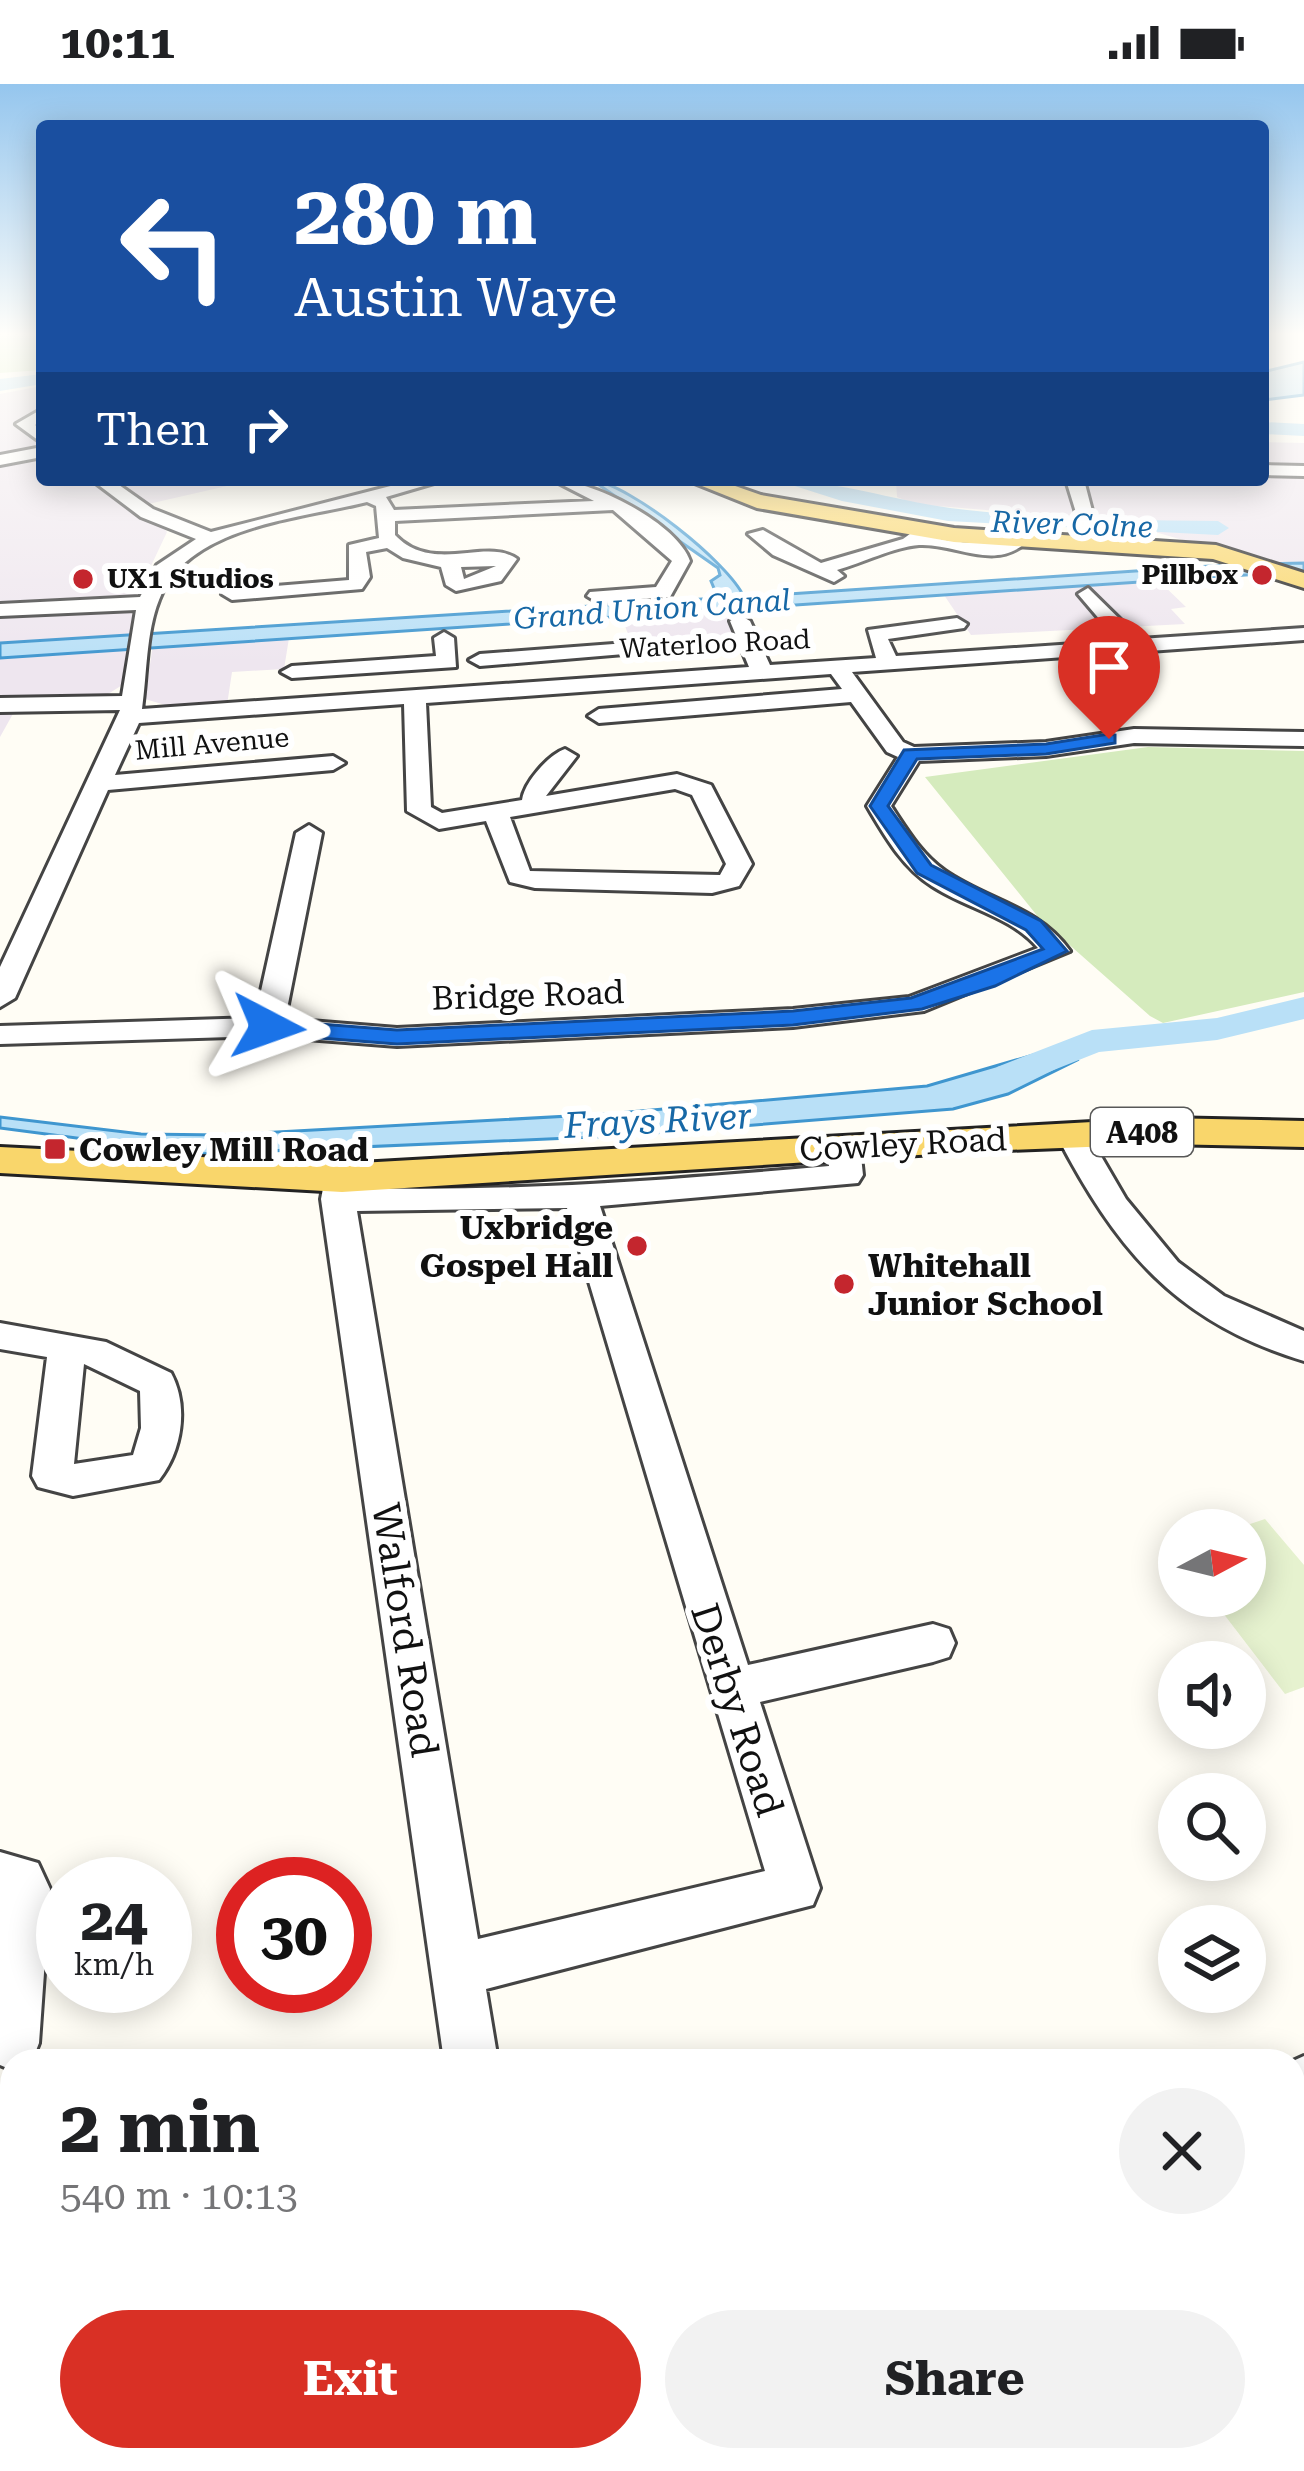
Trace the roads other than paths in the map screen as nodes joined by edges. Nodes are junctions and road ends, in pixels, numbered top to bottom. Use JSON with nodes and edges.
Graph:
{"nodes":[{"id":1,"x":36,"y":453,"type":"edge"},
{"id":2,"x":0,"y":460,"type":"edge"},
{"id":3,"x":1269,"y":470,"type":"edge"},
{"id":4,"x":1304,"y":471,"type":"edge"},
{"id":5,"x":109,"y":486,"type":"edge"},
{"id":6,"x":407,"y":486,"type":"edge"},
{"id":7,"x":575,"y":486,"type":"edge"},
{"id":8,"x":715,"y":486,"type":"edge"},
{"id":9,"x":1077,"y":486,"type":"edge"},
{"id":10,"x":369,"y":488,"type":"edge"},
{"id":11,"x":618,"y":505,"type":"junction"},
{"id":12,"x":387,"y":516,"type":"junction"},
{"id":13,"x":1091,"y":533,"type":"junction"},
{"id":14,"x":757,"y":534,"type":"dead end"},
{"id":15,"x":919,"y":535,"type":"junction"},
{"id":16,"x":209,"y":538,"type":"junction"},
{"id":17,"x":388,"y":542,"type":"junction"},
{"id":18,"x":451,"y":563,"type":"dead end"},
{"id":19,"x":1302,"y":580,"type":"edge"},
{"id":20,"x":232,"y":594,"type":"dead end"},
{"id":21,"x":1088,"y":594,"type":"dead end"},
{"id":22,"x":597,"y":596,"type":"dead end"},
{"id":23,"x":147,"y":603,"type":"junction"},
{"id":24,"x":0,"y":610,"type":"edge"},
{"id":25,"x":740,"y":621,"type":"dead end"},
{"id":26,"x":957,"y":624,"type":"dead end"},
{"id":27,"x":1304,"y":634,"type":"edge"},
{"id":28,"x":444,"y":638,"type":"dead end"},
{"id":29,"x":878,"y":640,"type":"junction"},
{"id":30,"x":593,"y":643,"type":"junction"},
{"id":31,"x":653,"y":646,"type":"dead end"},
{"id":32,"x":1135,"y":647,"type":"junction"},
{"id":33,"x":822,"y":652,"type":"junction"},
{"id":34,"x":480,"y":659,"type":"dead end"},
{"id":35,"x":757,"y":661,"type":"junction"},
{"id":36,"x":889,"y":663,"type":"junction"},
{"id":37,"x":364,"y":667,"type":"junction"},
{"id":38,"x":292,"y":672,"type":"dead end"},
{"id":39,"x":604,"y":680,"type":"junction"},
{"id":40,"x":415,"y":694,"type":"junction"},
{"id":41,"x":855,"y":695,"type":"junction"},
{"id":42,"x":365,"y":698,"type":"junction"},
{"id":43,"x":0,"y":705,"type":"edge"},
{"id":44,"x":129,"y":710,"type":"junction"},
{"id":45,"x":599,"y":716,"type":"dead end"},
{"id":46,"x":1304,"y":739,"type":"edge"},
{"id":47,"x":911,"y":754,"type":"junction"},
{"id":48,"x":565,"y":756,"type":"dead end"},
{"id":49,"x":333,"y":763,"type":"dead end"},
{"id":50,"x":98,"y":784,"type":"junction"},
{"id":51,"x":536,"y":804,"type":"junction"},
{"id":52,"x":496,"y":813,"type":"junction"},
{"id":53,"x":308,"y":833,"type":"dead end"},
{"id":54,"x":0,"y":998,"type":"edge"},
{"id":55,"x":268,"y":1027,"type":"junction"},
{"id":56,"x":0,"y":1035,"type":"edge"},
{"id":57,"x":1072,"y":1134,"type":"junction"},
{"id":58,"x":1304,"y":1134,"type":"edge"},
{"id":59,"x":844,"y":1147,"type":"junction"},
{"id":60,"x":0,"y":1160,"type":"edge"},
{"id":61,"x":340,"y":1189,"type":"junction"},
{"id":62,"x":581,"y":1199,"type":"junction"},
{"id":63,"x":0,"y":1336,"type":"edge"},
{"id":64,"x":1304,"y":1347,"type":"edge"},
{"id":65,"x":67,"y":1348,"type":"dead end"},
{"id":66,"x":933,"y":1643,"type":"dead end"},
{"id":67,"x":729,"y":1689,"type":"junction"},
{"id":68,"x":0,"y":1876,"type":"edge"},
{"id":69,"x":459,"y":1970,"type":"junction"},
{"id":70,"x":13,"y":2043,"type":"dead end"},
{"id":71,"x":470,"y":2049,"type":"edge"}],
"edges":[{"from":1,"to":2,"type":"street"},
{"from":3,"to":4,"type":"street"},
{"from":5,"to":16,"type":"street"},
{"from":6,"to":10,"type":"street"},
{"from":7,"to":11,"type":"street"},
{"from":8,"to":15,"type":"main road"},
{"from":9,"to":13,"type":"street"},
{"from":10,"to":12,"type":"street"},
{"from":10,"to":16,"type":"street"},
{"from":11,"to":12,"type":"street"},
{"from":11,"to":22,"type":"street"},
{"from":12,"to":17,"type":"street"},
{"from":13,"to":15,"type":"main road"},
{"from":13,"to":19,"type":"main road"},
{"from":14,"to":15,"type":"street"},
{"from":16,"to":23,"type":"street"},
{"from":17,"to":18,"type":"street"},
{"from":17,"to":20,"type":"street"},
{"from":21,"to":32,"type":"street"},
{"from":23,"to":24,"type":"street"},
{"from":23,"to":44,"type":"street"},
{"from":25,"to":35,"type":"street"},
{"from":26,"to":29,"type":"street"},
{"from":27,"to":32,"type":"street","name":"Waterloo Road"},
{"from":28,"to":37,"type":"street"},
{"from":29,"to":33,"type":"street"},
{"from":29,"to":36,"type":"street"},
{"from":30,"to":31,"type":"street"},
{"from":30,"to":34,"type":"street"},
{"from":30,"to":39,"type":"street"},
{"from":32,"to":36,"type":"street","name":"Waterloo Road"},
{"from":33,"to":35,"type":"street","name":"Waterloo Road"},
{"from":33,"to":35,"type":"street"},
{"from":33,"to":36,"type":"street","name":"Waterloo Road"},
{"from":33,"to":41,"type":"street"},
{"from":35,"to":39,"type":"street","name":"Waterloo Road"},
{"from":37,"to":38,"type":"street"},
{"from":37,"to":42,"type":"street"},
{"from":39,"to":40,"type":"street","name":"Waterloo Road"},
{"from":40,"to":42,"type":"street","name":"Waterloo Road"},
{"from":40,"to":52,"type":"street"},
{"from":41,"to":45,"type":"street"},
{"from":41,"to":47,"type":"street"},
{"from":42,"to":44,"type":"street","name":"Waterloo Road"},
{"from":43,"to":44,"type":"street","name":"Waterloo Road"},
{"from":44,"to":50,"type":"street"},
{"from":46,"to":47,"type":"street"},
{"from":47,"to":55,"type":"street","name":"Bridge Road"},
{"from":48,"to":51,"type":"street"},
{"from":49,"to":50,"type":"street","name":"Mill Avenue"},
{"from":50,"to":54,"type":"street"},
{"from":51,"to":52,"type":"street"},
{"from":51,"to":52,"type":"street"},
{"from":53,"to":55,"type":"street"},
{"from":55,"to":56,"type":"street","name":"Bridge Road"},
{"from":57,"to":58,"type":"main road","name":"Cowley Road","number":"A408"},
{"from":57,"to":59,"type":"main road","name":"Cowley Road","number":"A408"},
{"from":57,"to":64,"type":"street"},
{"from":59,"to":61,"type":"main road","name":"Cowley Road","number":"A408"},
{"from":59,"to":62,"type":"street"},
{"from":60,"to":61,"type":"main road","name":"Cowley Road","number":"A408"},
{"from":61,"to":62,"type":"street"},
{"from":61,"to":69,"type":"street","name":"Walford Road"},
{"from":62,"to":67,"type":"street","name":"Derby Road"},
{"from":63,"to":65,"type":"street"},
{"from":66,"to":67,"type":"street"},
{"from":67,"to":69,"type":"street","name":"Derby Road"},
{"from":68,"to":70,"type":"street"},
{"from":69,"to":71,"type":"street","name":"Walford Road"}]}
